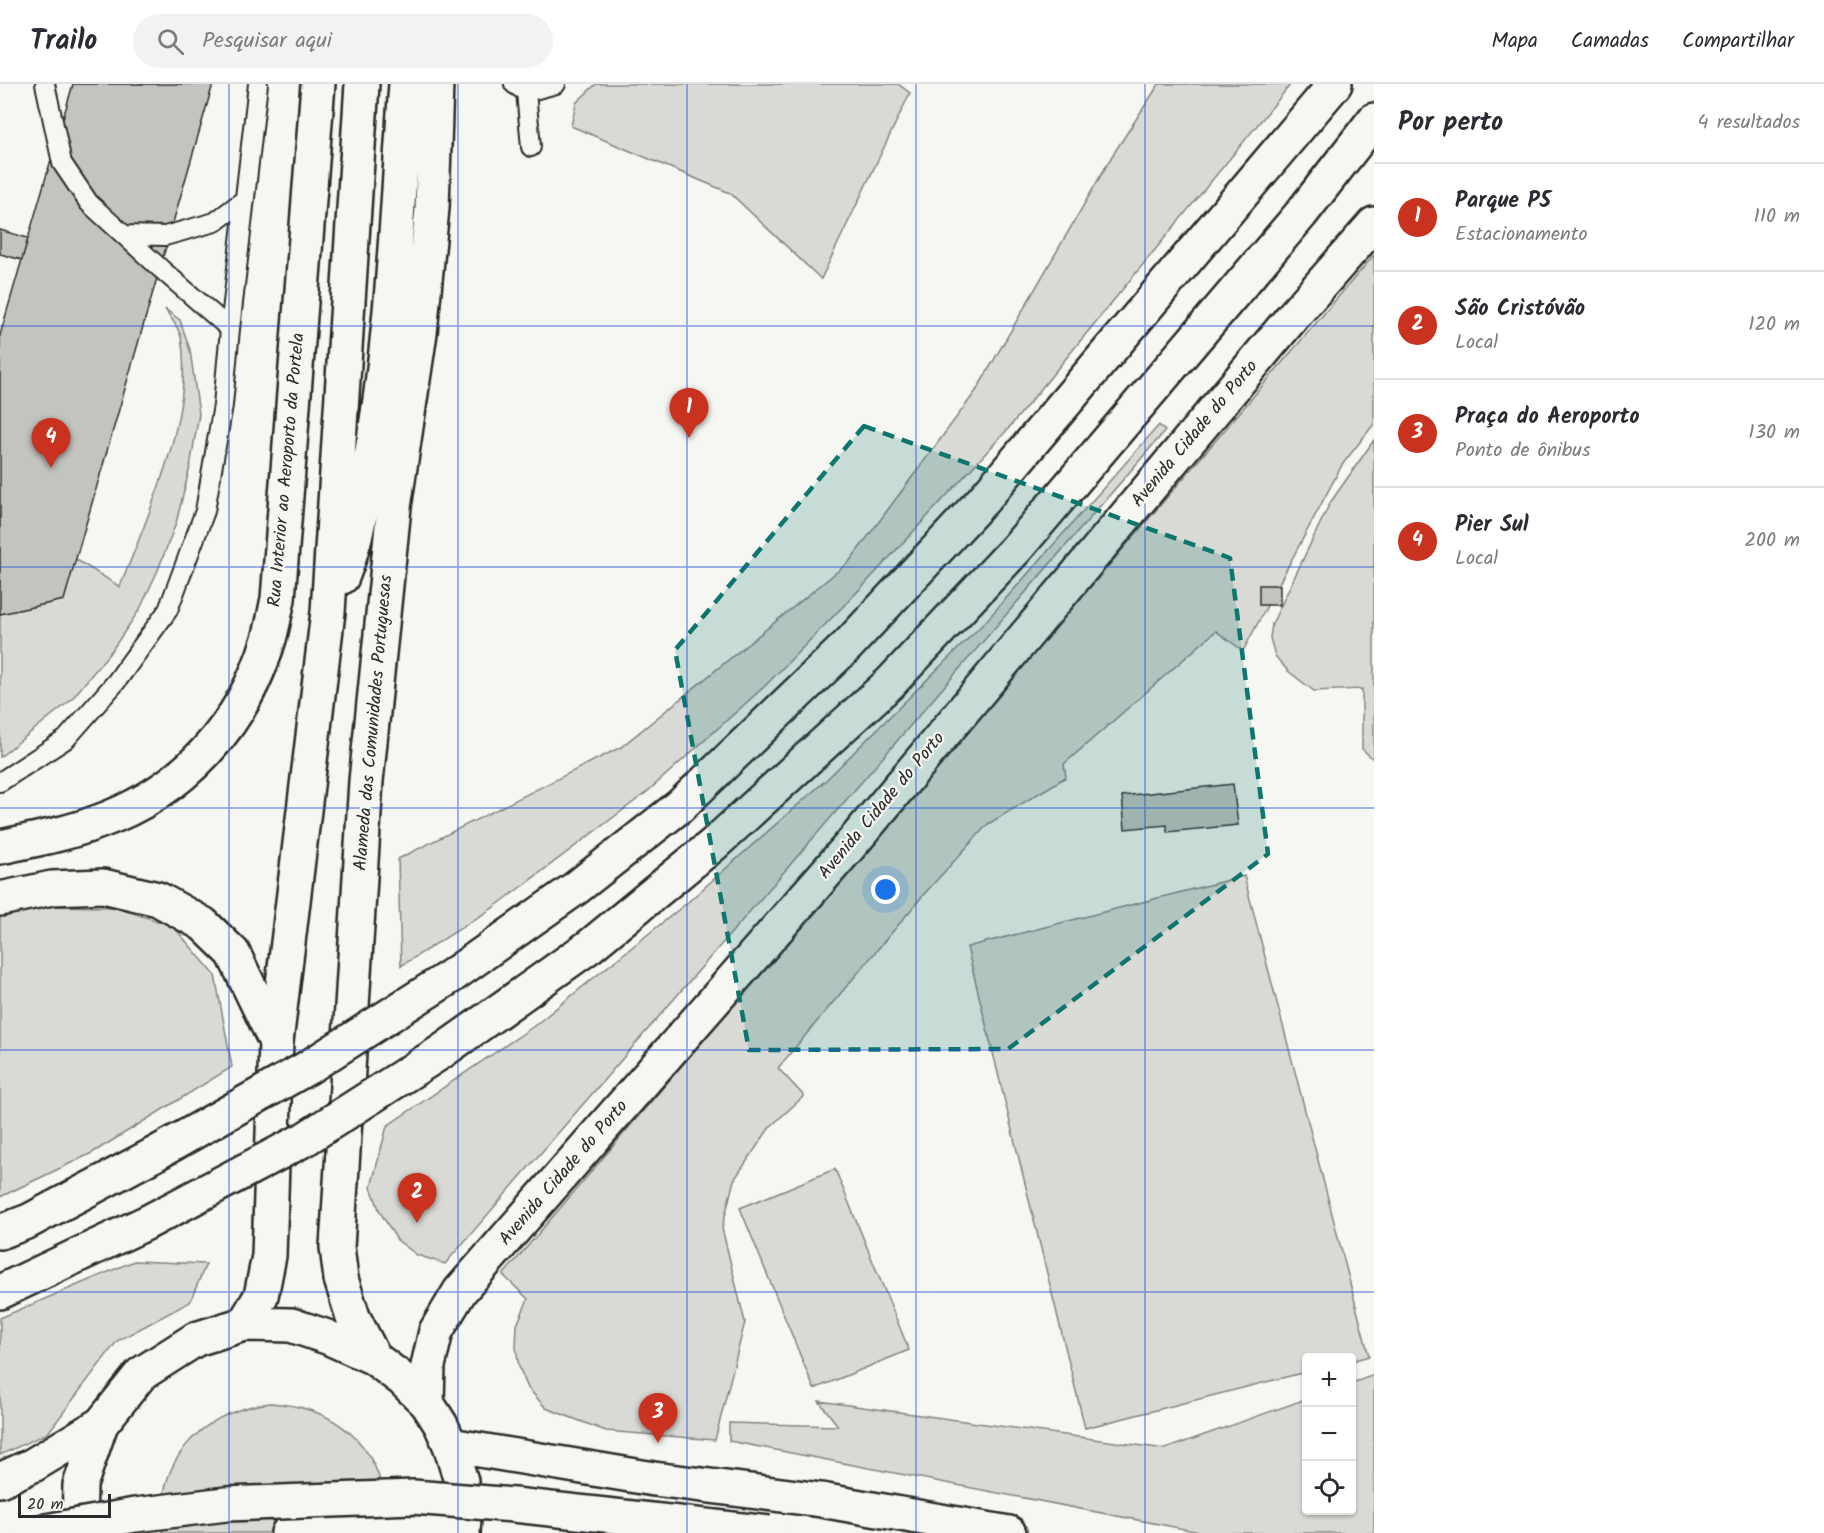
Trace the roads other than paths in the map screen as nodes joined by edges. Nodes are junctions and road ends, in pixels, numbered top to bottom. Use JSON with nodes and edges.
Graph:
{"nodes":[{"id":1,"x":45,"y":84,"type":"edge"},
{"id":2,"x":258,"y":84,"type":"edge"},
{"id":3,"x":318,"y":84,"type":"edge"},
{"id":4,"x":362,"y":84,"type":"edge"},
{"id":5,"x":406,"y":84,"type":"edge"},
{"id":6,"x":436,"y":84,"type":"edge"},
{"id":7,"x":556,"y":84,"type":"edge"},
{"id":8,"x":1335,"y":84,"type":"edge"},
{"id":9,"x":520,"y":88,"type":"edge"},
{"id":10,"x":1374,"y":120,"type":"edge"},
{"id":11,"x":531,"y":147,"type":"dead end"},
{"id":12,"x":1374,"y":155,"type":"edge"},
{"id":13,"x":244,"y":200,"type":"junction"},
{"id":14,"x":1301,"y":214,"type":"junction"},
{"id":15,"x":1374,"y":224,"type":"edge"},
{"id":16,"x":124,"y":235,"type":"junction"},
{"id":17,"x":230,"y":328,"type":"junction"},
{"id":18,"x":328,"y":612,"type":"junction"},
{"id":19,"x":0,"y":782,"type":"edge"},
{"id":20,"x":0,"y":847,"type":"edge"},
{"id":21,"x":0,"y":899,"type":"edge"},
{"id":22,"x":276,"y":1042,"type":"junction"},
{"id":23,"x":0,"y":1232,"type":"edge"},
{"id":24,"x":0,"y":1292,"type":"edge"},
{"id":25,"x":244,"y":1324,"type":"junction"},
{"id":26,"x":374,"y":1358,"type":"junction"},
{"id":27,"x":427,"y":1403,"type":"junction"},
{"id":28,"x":101,"y":1424,"type":"junction"},
{"id":29,"x":450,"y":1445,"type":"junction"},
{"id":30,"x":0,"y":1480,"type":"edge"},
{"id":31,"x":35,"y":1533,"type":"edge"},
{"id":32,"x":80,"y":1533,"type":"edge"},
{"id":33,"x":288,"y":1533,"type":"edge"},
{"id":34,"x":453,"y":1533,"type":"edge"},
{"id":35,"x":463,"y":1533,"type":"edge"},
{"id":36,"x":769,"y":1533,"type":"edge"},
{"id":37,"x":1009,"y":1533,"type":"edge"}],
"edges":[{"from":1,"to":16,"type":"lane"},
{"from":2,"to":13,"type":"lane"},
{"from":3,"to":20,"type":"main road","name":"Rua Interior ao Aeroporto da Portela"},
{"from":4,"to":18,"type":"main road"},
{"from":5,"to":18,"type":"main road"},
{"from":6,"to":26,"type":"main road","name":"Alameda das Comunidades Portuguesas"},
{"from":7,"to":9,"type":"lane"},
{"from":8,"to":23,"type":"main road","bridge":true},
{"from":9,"to":11,"type":"lane"},
{"from":10,"to":14,"type":"main road"},
{"from":12,"to":14,"type":"main road"},
{"from":13,"to":16,"type":"lane"},
{"from":13,"to":17,"type":"lane"},
{"from":14,"to":24,"type":"main road","bridge":true},
{"from":15,"to":27,"type":"main road","name":"Avenida Cidade do Porto"},
{"from":16,"to":17,"type":"lane"},
{"from":17,"to":19,"type":"lane"},
{"from":18,"to":22,"type":"main road"},
{"from":21,"to":22,"type":"main road"},
{"from":22,"to":25,"type":"main road"},
{"from":25,"to":26,"type":"main road"},
{"from":25,"to":28,"type":"main road"},
{"from":26,"to":27,"type":"main road"},
{"from":27,"to":29,"type":"main road"},
{"from":28,"to":30,"type":"main road"},
{"from":28,"to":32,"type":"main road"},
{"from":29,"to":35,"type":"main road"},
{"from":29,"to":37,"type":"main road"},
{"from":31,"to":36,"type":"main road","bridge":true},
{"from":33,"to":34,"type":"main road"}]}
